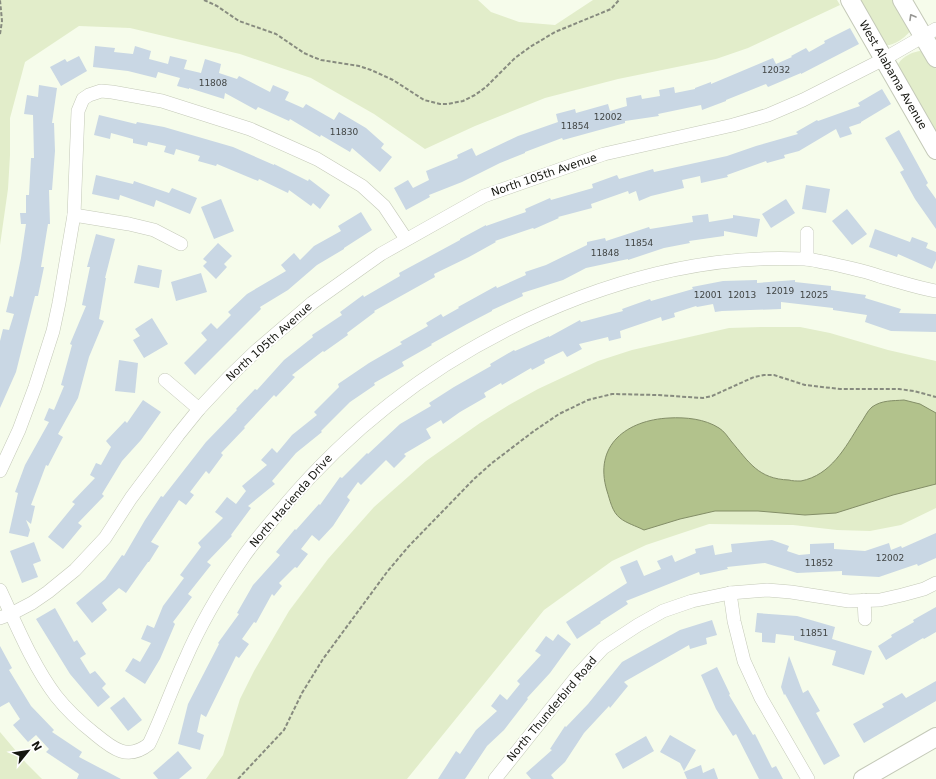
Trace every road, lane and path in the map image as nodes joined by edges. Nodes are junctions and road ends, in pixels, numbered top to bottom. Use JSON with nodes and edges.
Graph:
{"nodes":[{"id":1,"x":0,"y":0,"type":"edge"},
{"id":2,"x":204,"y":0,"type":"edge"},
{"id":3,"x":619,"y":0,"type":"edge"},
{"id":4,"x":850,"y":0,"type":"edge"},
{"id":5,"x":902,"y":0,"type":"edge"},
{"id":6,"x":930,"y":33,"type":"edge"},
{"id":7,"x":0,"y":34,"type":"edge"},
{"id":8,"x":936,"y":58,"type":"edge"},
{"id":9,"x":884,"y":59,"type":"junction"},
{"id":10,"x":936,"y":150,"type":"edge"},
{"id":11,"x":74,"y":215,"type":"junction"},
{"id":12,"x":807,"y":233,"type":"dead end"},
{"id":13,"x":406,"y":239,"type":"junction"},
{"id":14,"x":181,"y":244,"type":"dead end"},
{"id":15,"x":807,"y":259,"type":"junction"},
{"id":16,"x":936,"y":291,"type":"edge"},
{"id":17,"x":165,"y":380,"type":"dead end"},
{"id":18,"x":936,"y":397,"type":"edge"},
{"id":19,"x":199,"y":409,"type":"junction"},
{"id":20,"x":0,"y":471,"type":"edge"},
{"id":21,"x":936,"y":584,"type":"edge"},
{"id":22,"x":0,"y":590,"type":"edge"},
{"id":23,"x":730,"y":593,"type":"junction"},
{"id":24,"x":864,"y":600,"type":"junction"},
{"id":25,"x":6,"y":616,"type":"edge"},
{"id":26,"x":865,"y":619,"type":"dead end"},
{"id":27,"x":936,"y":737,"type":"edge"},
{"id":28,"x":238,"y":779,"type":"edge"},
{"id":29,"x":495,"y":779,"type":"edge"},
{"id":30,"x":808,"y":779,"type":"edge"},
{"id":31,"x":863,"y":779,"type":"edge"}],
"edges":[{"from":1,"to":7,"type":"path"},
{"from":2,"to":3,"type":"path"},
{"from":4,"to":9,"type":"street","name":"West Alabama Avenue"},
{"from":6,"to":5,"type":"street","one_way":true},
{"from":6,"to":8,"type":"street"},
{"from":6,"to":9,"type":"street","name":"North 105th Avenue"},
{"from":9,"to":10,"type":"street","name":"West Alabama Avenue"},
{"from":9,"to":13,"type":"street","name":"North 105th Avenue"},
{"from":11,"to":13,"type":"street"},
{"from":11,"to":14,"type":"street"},
{"from":11,"to":20,"type":"street"},
{"from":12,"to":15,"type":"street"},
{"from":13,"to":19,"type":"street","name":"North 105th Avenue"},
{"from":15,"to":16,"type":"street","name":"North Hacienda Drive"},
{"from":15,"to":25,"type":"street","name":"North Hacienda Drive"},
{"from":17,"to":19,"type":"street"},
{"from":18,"to":28,"type":"path"},
{"from":19,"to":25,"type":"street","name":"North 105th Avenue"},
{"from":21,"to":24,"type":"street","name":"North Thunderbird Road"},
{"from":22,"to":25,"type":"street","name":"North Hacienda Drive"},
{"from":23,"to":24,"type":"street","name":"North Thunderbird Road"},
{"from":23,"to":29,"type":"street","name":"North Thunderbird Road"},
{"from":23,"to":30,"type":"street"},
{"from":24,"to":26,"type":"street"},
{"from":27,"to":31,"type":"street"}]}
